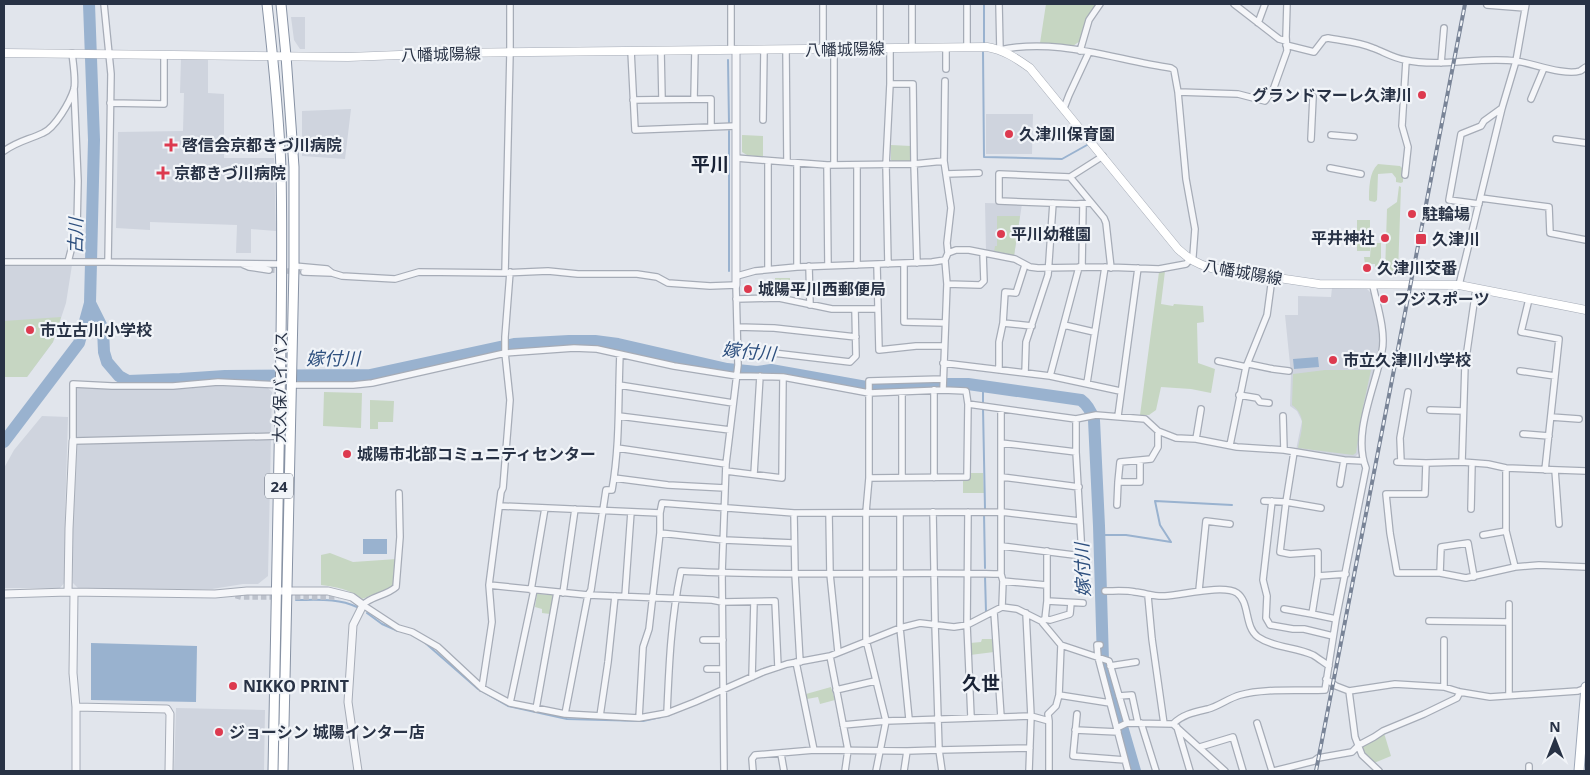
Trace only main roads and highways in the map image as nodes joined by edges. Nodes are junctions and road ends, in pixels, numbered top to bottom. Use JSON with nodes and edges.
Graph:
{"nodes":[{"id":1,"x":267,"y":4,"type":"edge"},
{"id":2,"x":280,"y":4,"type":"edge"},
{"id":3,"x":4,"y":53,"type":"edge"},
{"id":4,"x":273,"y":56,"type":"junction"},
{"id":5,"x":286,"y":56,"type":"junction"},
{"id":6,"x":1586,"y":310,"type":"edge"},
{"id":7,"x":1586,"y":687,"type":"edge"},
{"id":8,"x":273,"y":771,"type":"edge"},
{"id":9,"x":283,"y":771,"type":"edge"},
{"id":10,"x":1578,"y":771,"type":"edge"}],
"edges":[{"from":1,"to":4,"type":"main road","name":"大久保バイパス","number":"24"},
{"from":2,"to":5,"type":"main road","name":"大久保バイパス","number":"24"},
{"from":3,"to":4,"type":"main road","name":"八幡城陽線"},
{"from":4,"to":5,"type":"main road","name":"八幡城陽線"},
{"from":4,"to":8,"type":"main road","name":"大久保バイパス","number":"24"},
{"from":5,"to":6,"type":"main road","name":"八幡城陽線"},
{"from":5,"to":9,"type":"main road","name":"大久保バイパス","number":"24"},
{"from":7,"to":10,"type":"main road"}]}
